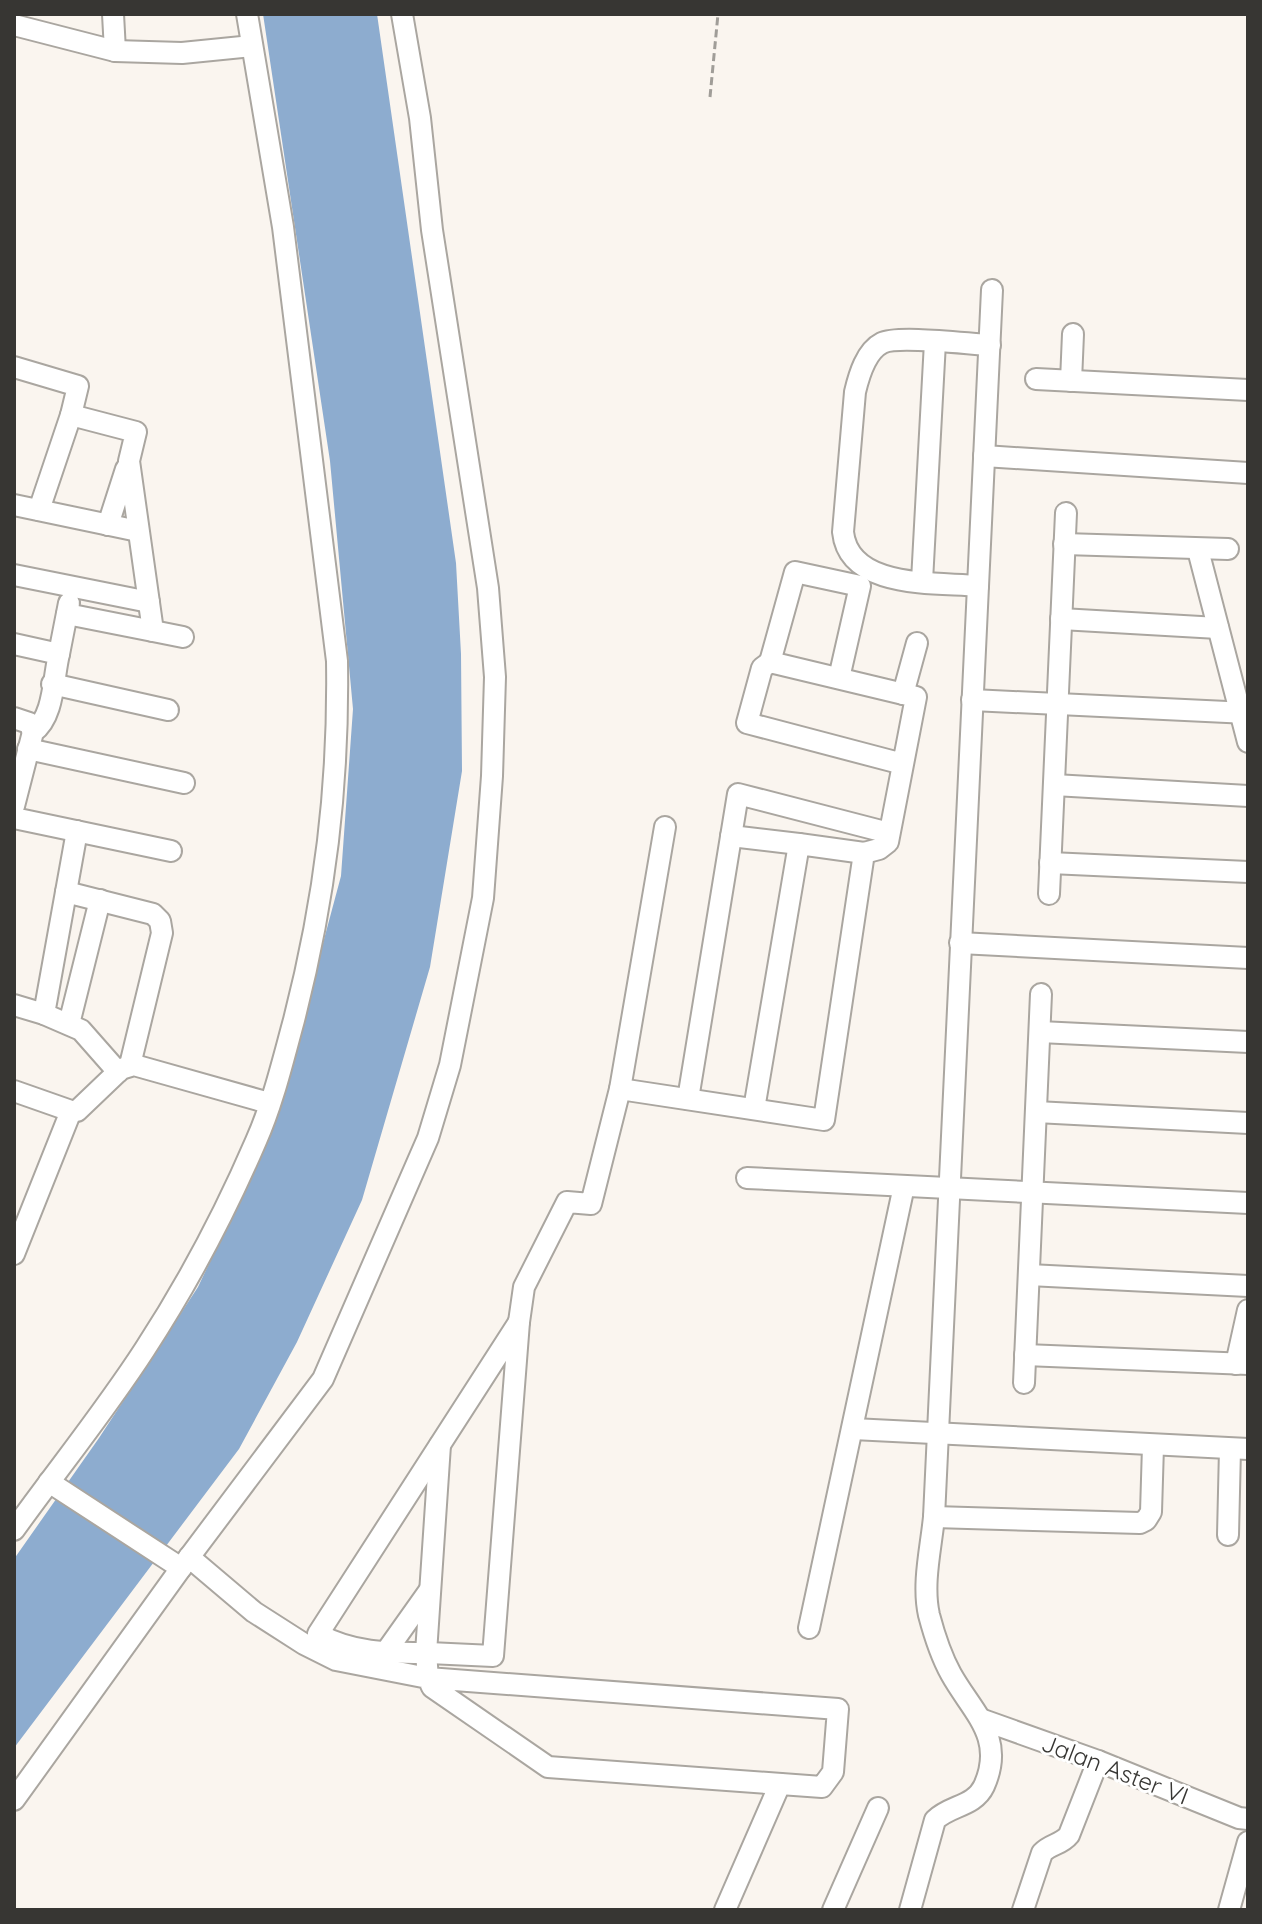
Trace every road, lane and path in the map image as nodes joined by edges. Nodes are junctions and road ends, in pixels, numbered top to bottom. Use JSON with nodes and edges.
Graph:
{"nodes":[{"id":1,"x":113,"y":14,"type":"edge"},
{"id":2,"x":247,"y":14,"type":"edge"},
{"id":3,"x":402,"y":14,"type":"edge"},
{"id":4,"x":718,"y":14,"type":"edge"},
{"id":5,"x":14,"y":25,"type":"edge"},
{"id":6,"x":252,"y":46,"type":"junction"},
{"id":7,"x":115,"y":51,"type":"junction"},
{"id":8,"x":710,"y":97,"type":"dead end"},
{"id":9,"x":992,"y":290,"type":"dead end"},
{"id":10,"x":1073,"y":334,"type":"dead end"},
{"id":11,"x":935,"y":342,"type":"junction"},
{"id":12,"x":990,"y":345,"type":"junction"},
{"id":13,"x":14,"y":367,"type":"edge"},
{"id":14,"x":1036,"y":379,"type":"dead end"},
{"id":15,"x":1071,"y":381,"type":"junction"},
{"id":16,"x":1248,"y":390,"type":"edge"},
{"id":17,"x":71,"y":415,"type":"junction"},
{"id":18,"x":984,"y":456,"type":"junction"},
{"id":19,"x":129,"y":461,"type":"junction"},
{"id":20,"x":1248,"y":473,"type":"edge"},
{"id":21,"x":14,"y":505,"type":"edge"},
{"id":22,"x":39,"y":510,"type":"junction"},
{"id":23,"x":1066,"y":513,"type":"dead end"},
{"id":24,"x":108,"y":525,"type":"junction"},
{"id":25,"x":138,"y":531,"type":"junction"},
{"id":26,"x":1064,"y":544,"type":"junction"},
{"id":27,"x":1228,"y":549,"type":"dead end"},
{"id":28,"x":1198,"y":550,"type":"junction"},
{"id":29,"x":14,"y":575,"type":"edge"},
{"id":30,"x":922,"y":581,"type":"junction"},
{"id":31,"x":978,"y":586,"type":"junction"},
{"id":32,"x":72,"y":587,"type":"junction"},
{"id":33,"x":149,"y":602,"type":"junction"},
{"id":34,"x":67,"y":614,"type":"junction"},
{"id":35,"x":1061,"y":619,"type":"junction"},
{"id":36,"x":1218,"y":628,"type":"junction"},
{"id":37,"x":153,"y":631,"type":"junction"},
{"id":38,"x":183,"y":637,"type":"dead end"},
{"id":39,"x":917,"y":643,"type":"dead end"},
{"id":40,"x":14,"y":644,"type":"edge"},
{"id":41,"x":59,"y":654,"type":"junction"},
{"id":42,"x":770,"y":662,"type":"junction"},
{"id":43,"x":839,"y":678,"type":"junction"},
{"id":44,"x":52,"y":684,"type":"junction"},
{"id":45,"x":903,"y":694,"type":"junction"},
{"id":46,"x":972,"y":700,"type":"junction"},
{"id":47,"x":1058,"y":704,"type":"junction"},
{"id":48,"x":168,"y":710,"type":"dead end"},
{"id":49,"x":1244,"y":713,"type":"edge"},
{"id":50,"x":14,"y":718,"type":"edge"},
{"id":51,"x":30,"y":740,"type":"junction"},
{"id":52,"x":1248,"y":742,"type":"edge"},
{"id":53,"x":903,"y":764,"type":"junction"},
{"id":54,"x":184,"y":783,"type":"dead end"},
{"id":55,"x":1054,"y":785,"type":"junction"},
{"id":56,"x":1248,"y":796,"type":"edge"},
{"id":57,"x":14,"y":806,"type":"edge"},
{"id":58,"x":14,"y":818,"type":"edge"},
{"id":59,"x":665,"y":827,"type":"dead end"},
{"id":60,"x":77,"y":831,"type":"junction"},
{"id":61,"x":889,"y":833,"type":"junction"},
{"id":62,"x":731,"y":836,"type":"junction"},
{"id":63,"x":799,"y":844,"type":"junction"},
{"id":64,"x":171,"y":851,"type":"dead end"},
{"id":65,"x":864,"y":853,"type":"junction"},
{"id":66,"x":1050,"y":863,"type":"junction"},
{"id":67,"x":1248,"y":872,"type":"edge"},
{"id":68,"x":66,"y":892,"type":"junction"},
{"id":69,"x":1049,"y":894,"type":"dead end"},
{"id":70,"x":100,"y":900,"type":"junction"},
{"id":71,"x":960,"y":943,"type":"junction"},
{"id":72,"x":1248,"y":958,"type":"edge"},
{"id":73,"x":1041,"y":994,"type":"dead end"},
{"id":74,"x":14,"y":1005,"type":"edge"},
{"id":75,"x":44,"y":1014,"type":"junction"},
{"id":76,"x":69,"y":1024,"type":"junction"},
{"id":77,"x":1040,"y":1032,"type":"junction"},
{"id":78,"x":1248,"y":1042,"type":"edge"},
{"id":79,"x":124,"y":1069,"type":"junction"},
{"id":80,"x":620,"y":1089,"type":"junction"},
{"id":81,"x":14,"y":1091,"type":"edge"},
{"id":82,"x":688,"y":1099,"type":"junction"},
{"id":83,"x":269,"y":1103,"type":"junction"},
{"id":84,"x":754,"y":1109,"type":"junction"},
{"id":85,"x":71,"y":1111,"type":"junction"},
{"id":86,"x":1036,"y":1112,"type":"junction"},
{"id":87,"x":1248,"y":1123,"type":"edge"},
{"id":88,"x":747,"y":1178,"type":"dead end"},
{"id":89,"x":904,"y":1186,"type":"junction"},
{"id":90,"x":948,"y":1188,"type":"junction"},
{"id":91,"x":1033,"y":1192,"type":"junction"},
{"id":92,"x":1248,"y":1203,"type":"edge"},
{"id":93,"x":17,"y":1232,"type":"edge"},
{"id":94,"x":14,"y":1254,"type":"edge"},
{"id":95,"x":1029,"y":1275,"type":"junction"},
{"id":96,"x":1248,"y":1286,"type":"edge"},
{"id":97,"x":1248,"y":1310,"type":"edge"},
{"id":98,"x":519,"y":1322,"type":"junction"},
{"id":99,"x":1025,"y":1355,"type":"junction"},
{"id":100,"x":1242,"y":1364,"type":"edge"},
{"id":101,"x":1024,"y":1383,"type":"dead end"},
{"id":102,"x":853,"y":1429,"type":"junction"},
{"id":103,"x":936,"y":1433,"type":"junction"},
{"id":104,"x":440,"y":1445,"type":"junction"},
{"id":105,"x":1153,"y":1446,"type":"junction"},
{"id":106,"x":1239,"y":1449,"type":"edge"},
{"id":107,"x":49,"y":1482,"type":"junction"},
{"id":108,"x":934,"y":1517,"type":"junction"},
{"id":109,"x":14,"y":1530,"type":"edge"},
{"id":110,"x":1228,"y":1535,"type":"dead end"},
{"id":111,"x":185,"y":1562,"type":"junction"},
{"id":112,"x":430,"y":1590,"type":"junction"},
{"id":113,"x":809,"y":1628,"type":"dead end"},
{"id":114,"x":385,"y":1653,"type":"junction"},
{"id":115,"x":426,"y":1653,"type":"junction"},
{"id":116,"x":428,"y":1678,"type":"junction"},
{"id":117,"x":983,"y":1720,"type":"junction"},
{"id":118,"x":1098,"y":1761,"type":"junction"},
{"id":119,"x":780,"y":1784,"type":"junction"},
{"id":120,"x":14,"y":1800,"type":"edge"},
{"id":121,"x":878,"y":1808,"type":"dead end"},
{"id":122,"x":1248,"y":1819,"type":"edge"},
{"id":123,"x":1248,"y":1842,"type":"edge"},
{"id":124,"x":725,"y":1910,"type":"edge"},
{"id":125,"x":833,"y":1910,"type":"edge"},
{"id":126,"x":910,"y":1910,"type":"edge"},
{"id":127,"x":1023,"y":1910,"type":"edge"},
{"id":128,"x":1229,"y":1910,"type":"edge"}],
"edges":[{"from":1,"to":7,"type":"street"},
{"from":2,"to":6,"type":"street"},
{"from":3,"to":111,"type":"street"},
{"from":4,"to":8,"type":"path"},
{"from":5,"to":7,"type":"street"},
{"from":6,"to":7,"type":"street"},
{"from":6,"to":83,"type":"street"},
{"from":9,"to":12,"type":"street"},
{"from":10,"to":15,"type":"street"},
{"from":11,"to":12,"type":"street"},
{"from":11,"to":30,"type":"street"},
{"from":11,"to":30,"type":"street"},
{"from":12,"to":18,"type":"street"},
{"from":13,"to":17,"type":"street"},
{"from":14,"to":15,"type":"street"},
{"from":15,"to":16,"type":"street"},
{"from":17,"to":19,"type":"street"},
{"from":17,"to":22,"type":"street"},
{"from":18,"to":20,"type":"street"},
{"from":18,"to":31,"type":"street"},
{"from":19,"to":24,"type":"street"},
{"from":19,"to":25,"type":"street"},
{"from":21,"to":22,"type":"street"},
{"from":22,"to":24,"type":"street"},
{"from":23,"to":26,"type":"street"},
{"from":24,"to":25,"type":"street"},
{"from":25,"to":33,"type":"street"},
{"from":26,"to":28,"type":"street"},
{"from":26,"to":35,"type":"street"},
{"from":27,"to":28,"type":"street"},
{"from":28,"to":36,"type":"street"},
{"from":29,"to":32,"type":"street"},
{"from":30,"to":31,"type":"street"},
{"from":31,"to":46,"type":"street"},
{"from":32,"to":33,"type":"street"},
{"from":32,"to":34,"type":"street"},
{"from":33,"to":37,"type":"street"},
{"from":34,"to":37,"type":"street"},
{"from":34,"to":41,"type":"street"},
{"from":35,"to":36,"type":"street"},
{"from":35,"to":47,"type":"street"},
{"from":36,"to":49,"type":"street"},
{"from":37,"to":38,"type":"street"},
{"from":39,"to":45,"type":"street"},
{"from":40,"to":41,"type":"street"},
{"from":41,"to":44,"type":"street"},
{"from":42,"to":43,"type":"street"},
{"from":42,"to":43,"type":"street"},
{"from":42,"to":53,"type":"street"},
{"from":43,"to":45,"type":"street"},
{"from":44,"to":48,"type":"street"},
{"from":44,"to":51,"type":"street"},
{"from":45,"to":53,"type":"street"},
{"from":46,"to":47,"type":"street"},
{"from":46,"to":71,"type":"street"},
{"from":47,"to":49,"type":"street"},
{"from":47,"to":55,"type":"street"},
{"from":49,"to":52,"type":"street"},
{"from":50,"to":51,"type":"street"},
{"from":51,"to":54,"type":"street"},
{"from":51,"to":57,"type":"street"},
{"from":53,"to":61,"type":"street"},
{"from":55,"to":56,"type":"street"},
{"from":55,"to":66,"type":"street"},
{"from":58,"to":60,"type":"street"},
{"from":59,"to":80,"type":"street"},
{"from":60,"to":64,"type":"street"},
{"from":60,"to":68,"type":"street"},
{"from":61,"to":62,"type":"street"},
{"from":61,"to":65,"type":"street"},
{"from":62,"to":63,"type":"street"},
{"from":62,"to":82,"type":"street"},
{"from":63,"to":65,"type":"street"},
{"from":63,"to":84,"type":"street"},
{"from":65,"to":84,"type":"street"},
{"from":66,"to":67,"type":"street"},
{"from":66,"to":69,"type":"street"},
{"from":68,"to":70,"type":"street"},
{"from":68,"to":75,"type":"street"},
{"from":70,"to":76,"type":"street"},
{"from":70,"to":79,"type":"street"},
{"from":71,"to":72,"type":"street"},
{"from":71,"to":90,"type":"street"},
{"from":73,"to":77,"type":"street"},
{"from":74,"to":75,"type":"street"},
{"from":75,"to":76,"type":"street"},
{"from":76,"to":79,"type":"street"},
{"from":77,"to":78,"type":"street"},
{"from":77,"to":86,"type":"street"},
{"from":79,"to":83,"type":"street"},
{"from":79,"to":85,"type":"street"},
{"from":80,"to":82,"type":"street"},
{"from":80,"to":98,"type":"street"},
{"from":81,"to":85,"type":"street"},
{"from":82,"to":84,"type":"street"},
{"from":83,"to":107,"type":"street"},
{"from":85,"to":93,"type":"street"},
{"from":86,"to":87,"type":"street"},
{"from":86,"to":91,"type":"street"},
{"from":88,"to":89,"type":"street"},
{"from":89,"to":90,"type":"street"},
{"from":89,"to":102,"type":"street"},
{"from":90,"to":91,"type":"street"},
{"from":90,"to":103,"type":"street"},
{"from":91,"to":92,"type":"street"},
{"from":91,"to":95,"type":"street"},
{"from":93,"to":94,"type":"street"},
{"from":95,"to":96,"type":"street"},
{"from":95,"to":99,"type":"street"},
{"from":97,"to":100,"type":"street"},
{"from":98,"to":104,"type":"street"},
{"from":98,"to":115,"type":"street"},
{"from":99,"to":100,"type":"street"},
{"from":99,"to":101,"type":"street"},
{"from":102,"to":103,"type":"street"},
{"from":102,"to":113,"type":"street"},
{"from":103,"to":105,"type":"street"},
{"from":103,"to":108,"type":"street"},
{"from":104,"to":112,"type":"street"},
{"from":104,"to":114,"type":"street"},
{"from":105,"to":106,"type":"street"},
{"from":105,"to":108,"type":"street"},
{"from":106,"to":110,"type":"street"},
{"from":107,"to":109,"type":"street"},
{"from":107,"to":111,"type":"street"},
{"from":108,"to":117,"type":"street"},
{"from":111,"to":116,"type":"street"},
{"from":111,"to":120,"type":"street"},
{"from":112,"to":114,"type":"street"},
{"from":112,"to":115,"type":"street"},
{"from":114,"to":115,"type":"street"},
{"from":115,"to":116,"type":"street"},
{"from":116,"to":119,"type":"street"},
{"from":116,"to":119,"type":"street"},
{"from":117,"to":118,"type":"street","name":"Jalan Aster VI"},
{"from":117,"to":126,"type":"street"},
{"from":118,"to":122,"type":"street","name":"Jalan Aster VI"},
{"from":118,"to":127,"type":"street"},
{"from":119,"to":124,"type":"street"},
{"from":121,"to":125,"type":"street"},
{"from":123,"to":128,"type":"street"}]}
